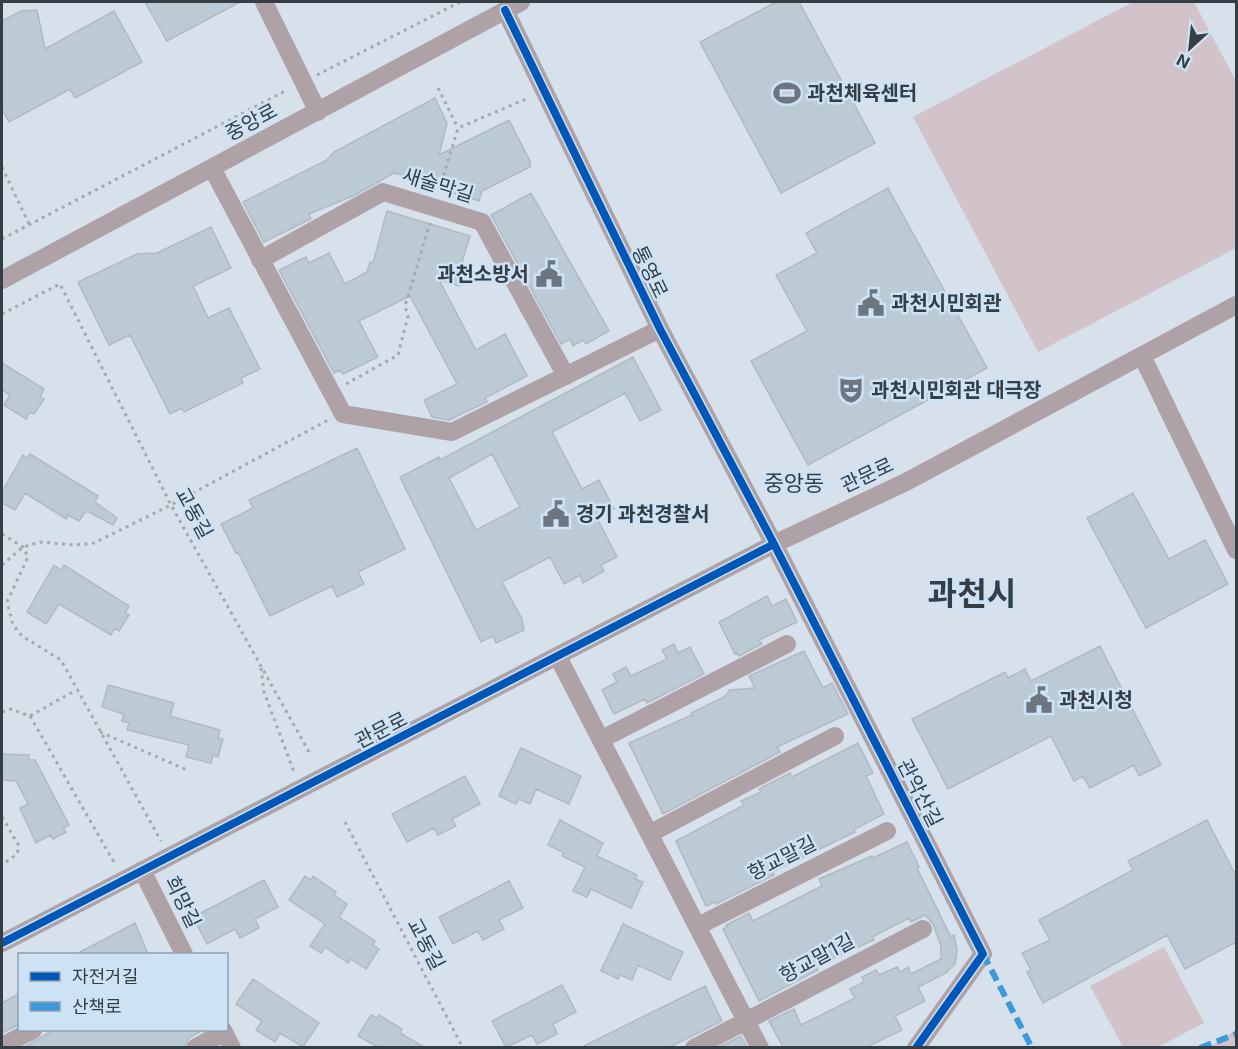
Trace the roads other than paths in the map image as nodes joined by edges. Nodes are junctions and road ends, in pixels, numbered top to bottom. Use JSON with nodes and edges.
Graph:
{"nodes":[{"id":1,"x":264,"y":2,"type":"edge"},
{"id":2,"x":512,"y":5,"type":"edge"},
{"id":3,"x":318,"y":112,"type":"junction"},
{"id":4,"x":212,"y":168,"type":"junction"},
{"id":5,"x":260,"y":260,"type":"junction"},
{"id":6,"x":2,"y":280,"type":"edge"},
{"id":7,"x":1236,"y":305,"type":"edge"},
{"id":8,"x":660,"y":329,"type":"junction"},
{"id":9,"x":1142,"y":356,"type":"junction"},
{"id":10,"x":566,"y":376,"type":"junction"},
{"id":11,"x":774,"y":544,"type":"junction"},
{"id":12,"x":1236,"y":550,"type":"edge"},
{"id":13,"x":786,"y":644,"type":"dead end"},
{"id":14,"x":558,"y":657,"type":"junction"},
{"id":15,"x":835,"y":736,"type":"dead end"},
{"id":16,"x":602,"y":739,"type":"junction"},
{"id":17,"x":887,"y":831,"type":"dead end"},
{"id":18,"x":651,"y":833,"type":"junction"},
{"id":19,"x":142,"y":870,"type":"junction"},
{"id":20,"x":698,"y":926,"type":"junction"},
{"id":21,"x":922,"y":928,"type":"dead end"},
{"id":22,"x":2,"y":943,"type":"edge"},
{"id":23,"x":181,"y":953,"type":"edge"},
{"id":24,"x":746,"y":1020,"type":"junction"},
{"id":25,"x":29,"y":1031,"type":"edge"},
{"id":26,"x":226,"y":1036,"type":"edge"},
{"id":27,"x":2,"y":1046,"type":"edge"},
{"id":28,"x":195,"y":1047,"type":"edge"},
{"id":29,"x":694,"y":1047,"type":"edge"},
{"id":30,"x":760,"y":1047,"type":"edge"},
{"id":31,"x":916,"y":1047,"type":"edge"}],
"edges":[{"from":1,"to":3,"type":"street"},
{"from":2,"to":3,"type":"street","name":"중앙로"},
{"from":2,"to":8,"type":"street","name":"통영로"},
{"from":3,"to":4,"type":"street","name":"중앙로"},
{"from":4,"to":5,"type":"street"},
{"from":4,"to":6,"type":"street","name":"중앙로"},
{"from":5,"to":10,"type":"street"},
{"from":5,"to":10,"type":"street","name":"새술막길"},
{"from":7,"to":9,"type":"street","name":"관문로"},
{"from":8,"to":10,"type":"street"},
{"from":8,"to":11,"type":"street","name":"통영로"},
{"from":9,"to":11,"type":"street","name":"관문로"},
{"from":9,"to":12,"type":"street"},
{"from":11,"to":14,"type":"street","name":"관문로"},
{"from":11,"to":31,"type":"street","name":"관악산길"},
{"from":13,"to":16,"type":"street"},
{"from":14,"to":16,"type":"street"},
{"from":14,"to":19,"type":"street","name":"관문로"},
{"from":15,"to":18,"type":"street"},
{"from":16,"to":18,"type":"street"},
{"from":17,"to":20,"type":"street","name":"향교말길"},
{"from":18,"to":20,"type":"street"},
{"from":19,"to":22,"type":"street","name":"관문로"},
{"from":19,"to":23,"type":"street","name":"희망길"},
{"from":20,"to":24,"type":"street"},
{"from":21,"to":24,"type":"street","name":"향교말1길"},
{"from":24,"to":29,"type":"street","name":"향교말1길"},
{"from":24,"to":30,"type":"street"},
{"from":25,"to":27,"type":"street"},
{"from":26,"to":28,"type":"street"}]}
